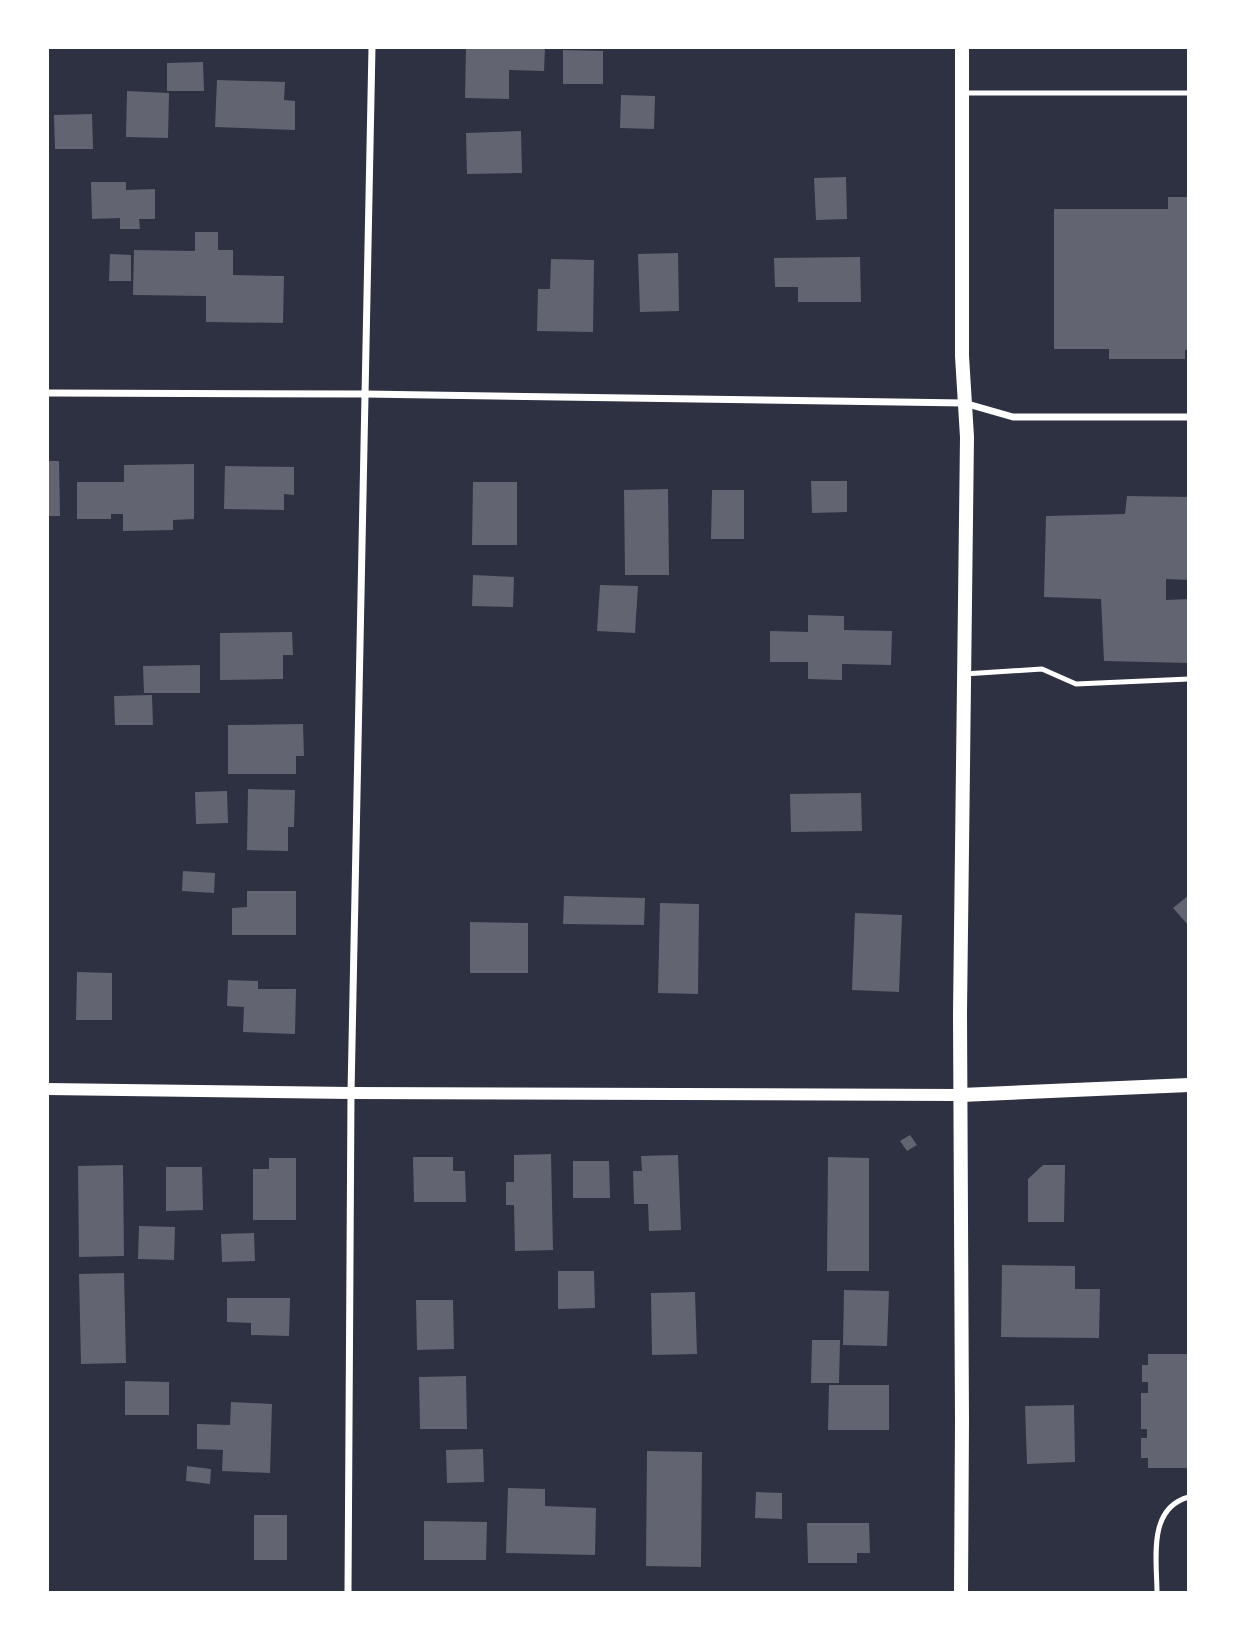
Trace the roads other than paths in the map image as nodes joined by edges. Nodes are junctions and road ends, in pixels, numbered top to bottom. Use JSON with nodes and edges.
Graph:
{"nodes":[{"id":1,"x":372,"y":47,"type":"edge"},
{"id":2,"x":962,"y":47,"type":"edge"},
{"id":3,"x":962,"y":93,"type":"junction"},
{"id":4,"x":1189,"y":93,"type":"edge"},
{"id":5,"x":47,"y":393,"type":"edge"},
{"id":6,"x":364,"y":394,"type":"junction"},
{"id":7,"x":964,"y":403,"type":"junction"},
{"id":8,"x":1189,"y":416,"type":"edge"},
{"id":9,"x":963,"y":674,"type":"junction"},
{"id":10,"x":1189,"y":679,"type":"edge"},
{"id":11,"x":1189,"y":1084,"type":"edge"},
{"id":12,"x":47,"y":1089,"type":"edge"},
{"id":13,"x":351,"y":1093,"type":"junction"},
{"id":14,"x":961,"y":1095,"type":"junction"},
{"id":15,"x":1189,"y":1497,"type":"edge"},
{"id":16,"x":348,"y":1593,"type":"edge"},
{"id":17,"x":961,"y":1593,"type":"edge"},
{"id":18,"x":1157,"y":1593,"type":"edge"}],
"edges":[{"from":1,"to":6,"type":"street"},
{"from":2,"to":3,"type":"main road"},
{"from":3,"to":4,"type":"lane"},
{"from":3,"to":7,"type":"main road"},
{"from":5,"to":6,"type":"street"},
{"from":6,"to":7,"type":"street"},
{"from":6,"to":13,"type":"street"},
{"from":7,"to":8,"type":"street"},
{"from":7,"to":9,"type":"main road"},
{"from":9,"to":10,"type":"lane"},
{"from":9,"to":14,"type":"main road"},
{"from":11,"to":14,"type":"main road"},
{"from":12,"to":13,"type":"street"},
{"from":13,"to":14,"type":"street"},
{"from":13,"to":16,"type":"street"},
{"from":14,"to":17,"type":"main road"},
{"from":15,"to":18,"type":"lane"}]}
